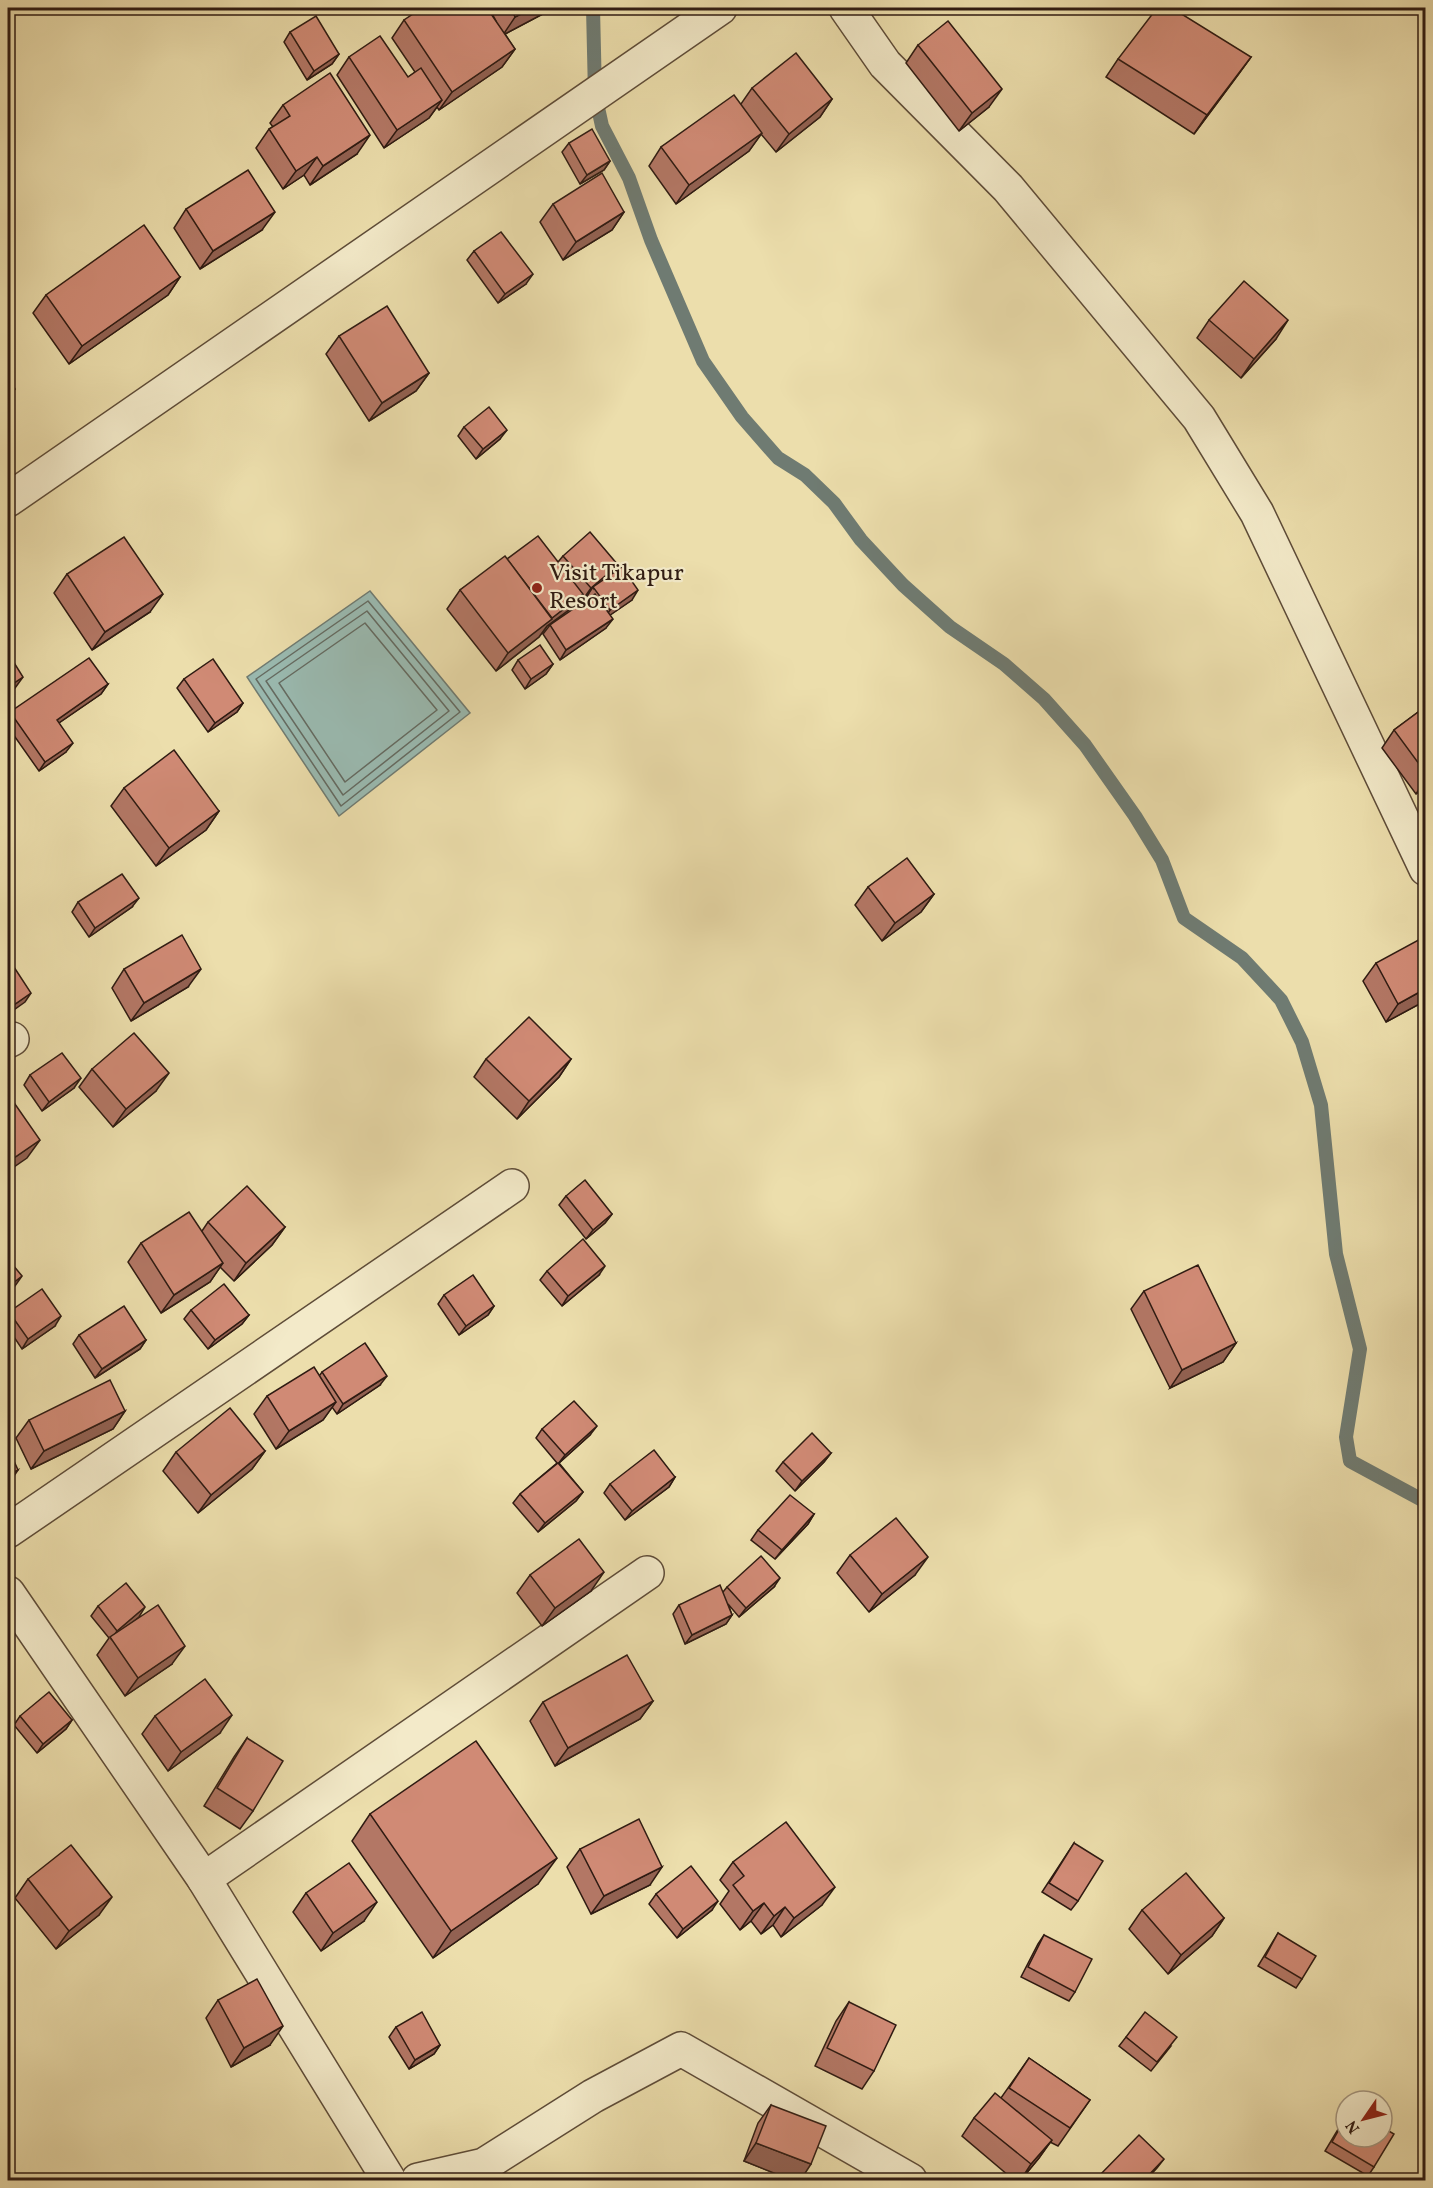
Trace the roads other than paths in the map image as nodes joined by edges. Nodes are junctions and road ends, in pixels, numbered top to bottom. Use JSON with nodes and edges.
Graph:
{"nodes":[{"id":1,"x":720,"y":8,"type":"edge"},
{"id":2,"x":846,"y":8,"type":"edge"},
{"id":3,"x":8,"y":500,"type":"edge"},
{"id":4,"x":1425,"y":869,"type":"edge"},
{"id":5,"x":512,"y":1186,"type":"dead end"},
{"id":6,"x":8,"y":1531,"type":"edge"},
{"id":7,"x":647,"y":1573,"type":"dead end"},
{"id":8,"x":8,"y":1593,"type":"edge"},
{"id":9,"x":204,"y":1879,"type":"junction"},
{"id":10,"x":389,"y":2181,"type":"edge"},
{"id":11,"x":418,"y":2181,"type":"edge"},
{"id":12,"x":910,"y":2181,"type":"edge"}],
"edges":[{"from":1,"to":3,"type":"street"},
{"from":2,"to":4,"type":"street"},
{"from":5,"to":6,"type":"street"},
{"from":7,"to":9,"type":"street"},
{"from":8,"to":9,"type":"street"},
{"from":9,"to":10,"type":"street"},
{"from":11,"to":12,"type":"street"}]}
